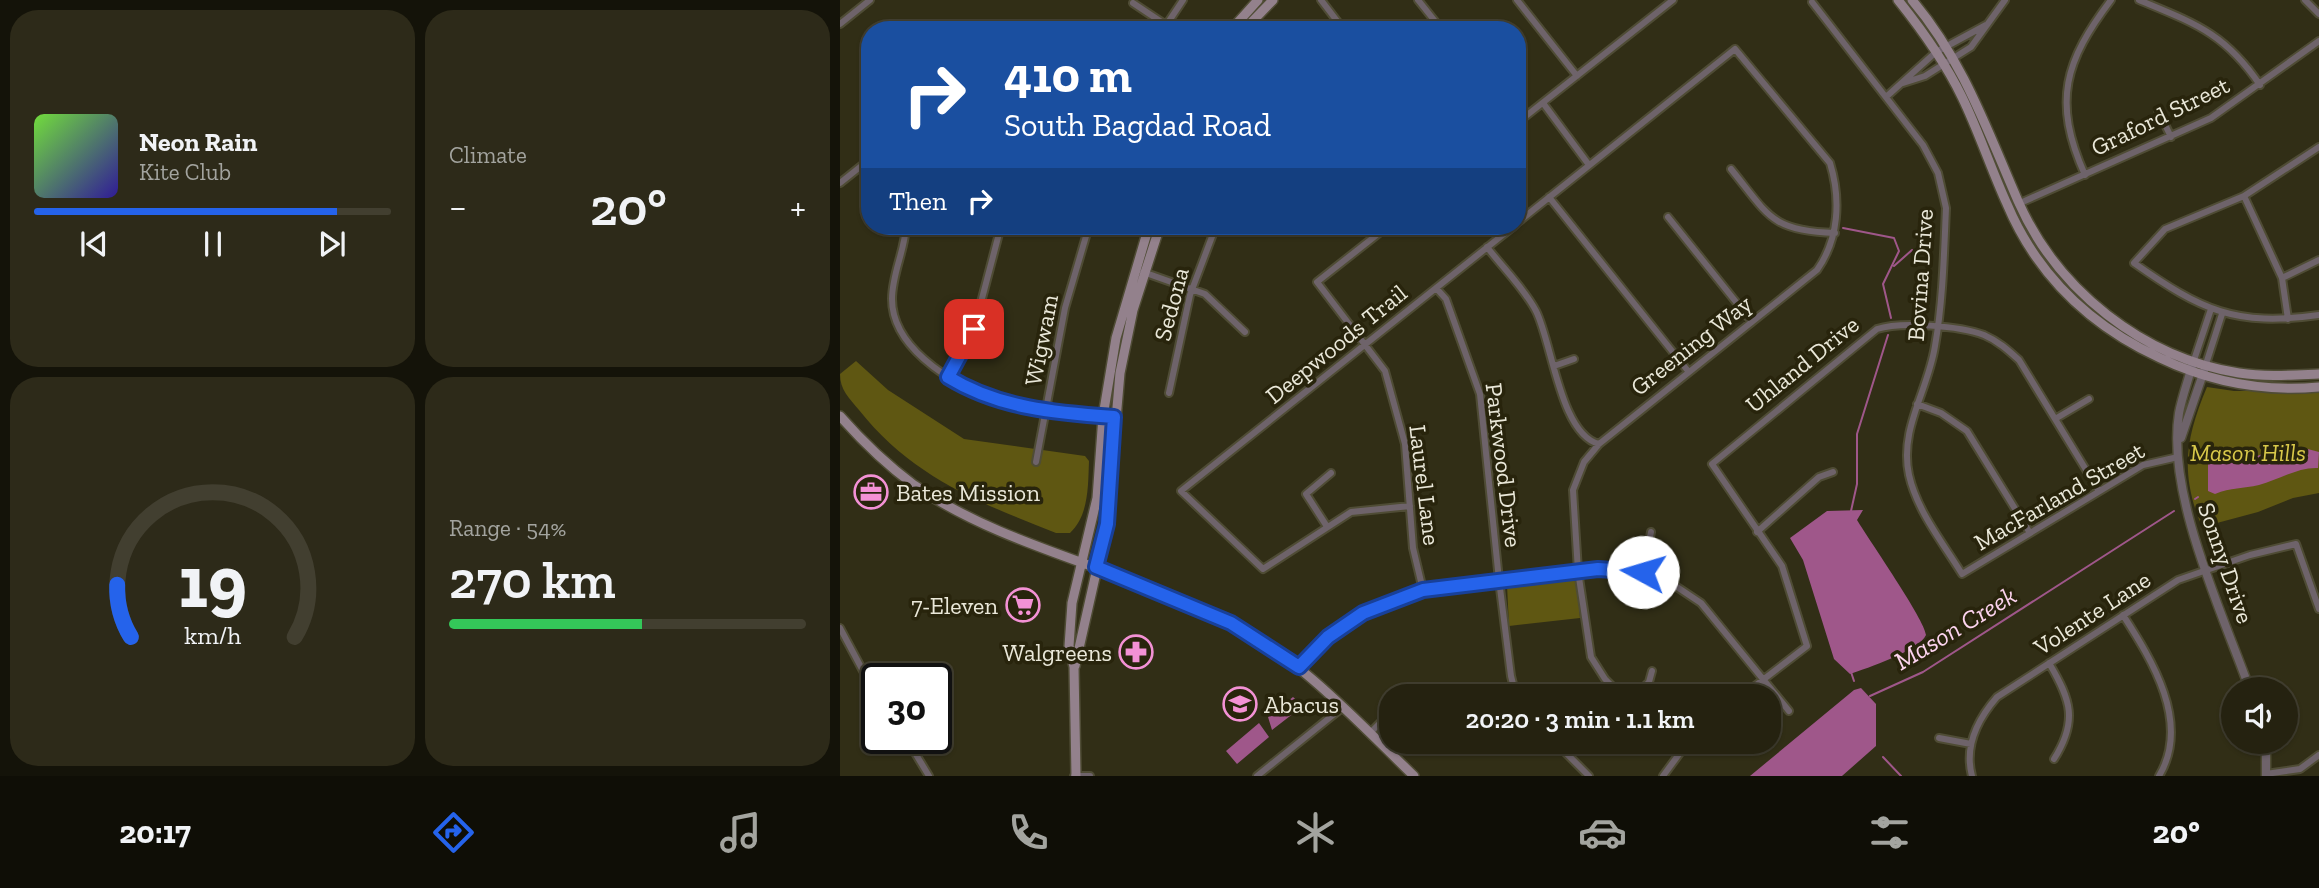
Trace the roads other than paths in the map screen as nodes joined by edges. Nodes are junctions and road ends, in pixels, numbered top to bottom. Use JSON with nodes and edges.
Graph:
{"nodes":[{"id":1,"x":870,"y":0,"type":"edge"},
{"id":2,"x":1183,"y":0,"type":"edge"},
{"id":3,"x":1258,"y":0,"type":"edge"},
{"id":4,"x":1273,"y":0,"type":"edge"},
{"id":5,"x":1321,"y":0,"type":"edge"},
{"id":6,"x":1418,"y":0,"type":"edge"},
{"id":7,"x":1517,"y":0,"type":"edge"},
{"id":8,"x":1673,"y":0,"type":"edge"},
{"id":9,"x":1898,"y":0,"type":"edge"},
{"id":10,"x":1912,"y":0,"type":"edge"},
{"id":11,"x":2005,"y":0,"type":"edge"},
{"id":12,"x":2111,"y":0,"type":"edge"},
{"id":13,"x":2139,"y":0,"type":"edge"},
{"id":14,"x":2305,"y":0,"type":"edge"},
{"id":15,"x":1812,"y":2,"type":"dead end"},
{"id":16,"x":1133,"y":3,"type":"dead end"},
{"id":17,"x":2319,"y":14,"type":"edge"},
{"id":18,"x":1157,"y":21,"type":"edge"},
{"id":19,"x":1169,"y":21,"type":"edge"},
{"id":20,"x":1243,"y":21,"type":"edge"},
{"id":21,"x":1247,"y":21,"type":"edge"},
{"id":22,"x":1337,"y":21,"type":"edge"},
{"id":23,"x":1434,"y":21,"type":"edge"},
{"id":24,"x":840,"y":24,"type":"edge"},
{"id":25,"x":1988,"y":24,"type":"junction"},
{"id":26,"x":2319,"y":41,"type":"edge"},
{"id":27,"x":1946,"y":46,"type":"junction"},
{"id":28,"x":1735,"y":48,"type":"joint"},
{"id":29,"x":1936,"y":52,"type":"junction"},
{"id":30,"x":1954,"y":58,"type":"junction"},
{"id":31,"x":1944,"y":64,"type":"junction"},
{"id":32,"x":1577,"y":76,"type":"junction"},
{"id":33,"x":1903,"y":83,"type":"junction"},
{"id":34,"x":2260,"y":85,"type":"junction"},
{"id":35,"x":1886,"y":97,"type":"junction"},
{"id":36,"x":1543,"y":103,"type":"junction"},
{"id":37,"x":2158,"y":110,"type":"dead end"},
{"id":38,"x":1526,"y":117,"type":"edge"},
{"id":39,"x":2171,"y":137,"type":"junction"},
{"id":40,"x":2319,"y":147,"type":"edge"},
{"id":41,"x":1589,"y":165,"type":"junction"},
{"id":42,"x":861,"y":166,"type":"edge"},
{"id":43,"x":1731,"y":169,"type":"dead end"},
{"id":44,"x":2084,"y":174,"type":"junction"},
{"id":45,"x":840,"y":183,"type":"edge"},
{"id":46,"x":2244,"y":196,"type":"junction"},
{"id":47,"x":1549,"y":197,"type":"junction"},
{"id":48,"x":2019,"y":203,"type":"junction"},
{"id":49,"x":2008,"y":208,"type":"junction"},
{"id":50,"x":1526,"y":216,"type":"edge"},
{"id":51,"x":1668,"y":217,"type":"dead end"},
{"id":52,"x":1835,"y":233,"type":"junction"},
{"id":53,"x":904,"y":235,"type":"edge"},
{"id":54,"x":999,"y":235,"type":"edge"},
{"id":55,"x":1087,"y":235,"type":"edge"},
{"id":56,"x":1147,"y":235,"type":"edge"},
{"id":57,"x":1156,"y":235,"type":"edge"},
{"id":58,"x":1213,"y":235,"type":"edge"},
{"id":59,"x":1377,"y":235,"type":"edge"},
{"id":60,"x":1502,"y":235,"type":"edge"},
{"id":61,"x":1487,"y":247,"type":"junction"},
{"id":62,"x":2319,"y":260,"type":"edge"},
{"id":63,"x":1139,"y":270,"type":"junction"},
{"id":64,"x":2282,"y":278,"type":"junction"},
{"id":65,"x":1436,"y":288,"type":"junction"},
{"id":66,"x":1193,"y":289,"type":"junction"},
{"id":67,"x":2211,"y":309,"type":"junction"},
{"id":68,"x":2222,"y":314,"type":"junction"},
{"id":69,"x":2319,"y":315,"type":"edge"},
{"id":70,"x":2288,"y":319,"type":"junction"},
{"id":71,"x":1752,"y":322,"type":"junction"},
{"id":72,"x":1937,"y":328,"type":"junction"},
{"id":73,"x":1245,"y":332,"type":"dead end"},
{"id":74,"x":1365,"y":344,"type":"junction"},
{"id":75,"x":1574,"y":359,"type":"dead end"},
{"id":76,"x":2194,"y":360,"type":"junction"},
{"id":77,"x":2206,"y":364,"type":"junction"},
{"id":78,"x":1554,"y":366,"type":"junction"},
{"id":79,"x":1688,"y":371,"type":"junction"},
{"id":80,"x":2190,"y":372,"type":"junction"},
{"id":81,"x":2319,"y":374,"type":"edge"},
{"id":82,"x":948,"y":377,"type":"junction"},
{"id":83,"x":2202,"y":377,"type":"junction"},
{"id":84,"x":2319,"y":387,"type":"edge"},
{"id":85,"x":1169,"y":393,"type":"dead end"},
{"id":86,"x":2089,"y":399,"type":"dead end"},
{"id":87,"x":1917,"y":404,"type":"junction"},
{"id":88,"x":1047,"y":410,"type":"junction"},
{"id":89,"x":840,"y":416,"type":"edge"},
{"id":90,"x":1103,"y":416,"type":"junction"},
{"id":91,"x":1114,"y":417,"type":"junction"},
{"id":92,"x":2055,"y":419,"type":"junction"},
{"id":93,"x":1599,"y":443,"type":"junction"},
{"id":94,"x":2178,"y":452,"type":"junction"},
{"id":95,"x":1035,"y":462,"type":"dead end"},
{"id":96,"x":1833,"y":472,"type":"dead end"},
{"id":97,"x":1331,"y":473,"type":"dead end"},
{"id":98,"x":2099,"y":491,"type":"junction"},
{"id":99,"x":1097,"y":498,"type":"junction"},
{"id":100,"x":1109,"y":498,"type":"junction"},
{"id":101,"x":1410,"y":506,"type":"junction"},
{"id":102,"x":1326,"y":525,"type":"junction"},
{"id":103,"x":1651,"y":532,"type":"dead end"},
{"id":104,"x":1756,"y":532,"type":"junction"},
{"id":105,"x":2030,"y":533,"type":"junction"},
{"id":106,"x":1082,"y":562,"type":"junction"},
{"id":107,"x":1096,"y":567,"type":"junction"},
{"id":108,"x":2207,"y":569,"type":"junction"},
{"id":109,"x":1578,"y":571,"type":"junction"},
{"id":110,"x":1643,"y":572,"type":"junction"},
{"id":111,"x":1962,"y":574,"type":"joint"},
{"id":112,"x":1499,"y":580,"type":"junction"},
{"id":113,"x":1423,"y":590,"type":"junction"},
{"id":114,"x":2319,"y":609,"type":"edge"},
{"id":115,"x":2123,"y":615,"type":"junction"},
{"id":116,"x":840,"y":628,"type":"edge"},
{"id":117,"x":2049,"y":663,"type":"junction"},
{"id":118,"x":861,"y":667,"type":"edge"},
{"id":119,"x":1074,"y":667,"type":"junction"},
{"id":120,"x":1299,"y":667,"type":"junction"},
{"id":121,"x":1652,"y":671,"type":"dead end"},
{"id":122,"x":2245,"y":677,"type":"edge"},
{"id":123,"x":1765,"y":679,"type":"junction"},
{"id":124,"x":1513,"y":684,"type":"edge"},
{"id":125,"x":1610,"y":684,"type":"edge"},
{"id":126,"x":1647,"y":684,"type":"edge"},
{"id":127,"x":1758,"y":684,"type":"edge"},
{"id":128,"x":1343,"y":707,"type":"junction"},
{"id":129,"x":1789,"y":711,"type":"dead end"},
{"id":130,"x":1379,"y":724,"type":"edge"},
{"id":131,"x":1370,"y":733,"type":"junction"},
{"id":132,"x":1939,"y":738,"type":"dead end"},
{"id":133,"x":1971,"y":744,"type":"junction"},
{"id":134,"x":916,"y":754,"type":"edge"},
{"id":135,"x":1567,"y":754,"type":"edge"},
{"id":136,"x":1679,"y":754,"type":"edge"},
{"id":137,"x":2266,"y":754,"type":"edge"},
{"id":138,"x":2319,"y":755,"type":"edge"},
{"id":139,"x":2054,"y":759,"type":"dead end"},
{"id":140,"x":2266,"y":775,"type":"edge"},
{"id":141,"x":929,"y":776,"type":"edge"},
{"id":142,"x":1075,"y":776,"type":"edge"},
{"id":143,"x":1090,"y":776,"type":"edge"},
{"id":144,"x":1257,"y":776,"type":"edge"},
{"id":145,"x":1414,"y":776,"type":"edge"},
{"id":146,"x":1589,"y":776,"type":"edge"},
{"id":147,"x":1663,"y":776,"type":"edge"},
{"id":148,"x":1972,"y":776,"type":"edge"},
{"id":149,"x":2159,"y":776,"type":"edge"}],
"edges":[{"from":1,"to":24,"type":"street"},
{"from":2,"to":19,"type":"street"},
{"from":3,"to":20,"type":"main road"},
{"from":4,"to":21,"type":"main road"},
{"from":5,"to":22,"type":"street"},
{"from":6,"to":23,"type":"street"},
{"from":7,"to":32,"type":"street"},
{"from":8,"to":32,"type":"street"},
{"from":9,"to":29,"type":"main road"},
{"from":10,"to":27,"type":"main road"},
{"from":11,"to":25,"type":"street"},
{"from":12,"to":44,"type":"street"},
{"from":13,"to":34,"type":"street"},
{"from":14,"to":17,"type":"street"},
{"from":15,"to":35,"type":"street","name":"Bovina Drive"},
{"from":16,"to":18,"type":"street"},
{"from":25,"to":27,"type":"street"},
{"from":25,"to":30,"type":"street"},
{"from":26,"to":34,"type":"street","name":"Graford Street"},
{"from":27,"to":29,"type":"street"},
{"from":27,"to":30,"type":"main road"},
{"from":28,"to":41,"type":"street","name":"Deepwoods Trail"},
{"from":28,"to":52,"type":"street","name":"Greening Way"},
{"from":29,"to":31,"type":"main road"},
{"from":29,"to":33,"type":"street"},
{"from":30,"to":31,"type":"street"},
{"from":30,"to":48,"type":"main road"},
{"from":31,"to":33,"type":"street"},
{"from":31,"to":49,"type":"main road"},
{"from":32,"to":36,"type":"street"},
{"from":33,"to":35,"type":"street"},
{"from":34,"to":39,"type":"street","name":"Graford Street"},
{"from":35,"to":72,"type":"street","name":"Bovina Drive"},
{"from":36,"to":38,"type":"street"},
{"from":36,"to":41,"type":"street"},
{"from":37,"to":39,"type":"street"},
{"from":39,"to":44,"type":"street","name":"Graford Street"},
{"from":40,"to":46,"type":"street"},
{"from":41,"to":47,"type":"street","name":"Deepwoods Trail"},
{"from":42,"to":45,"type":"street"},
{"from":43,"to":52,"type":"street"},
{"from":44,"to":48,"type":"street","name":"Graford Street"},
{"from":46,"to":64,"type":"street"},
{"from":46,"to":67,"type":"street"},
{"from":47,"to":50,"type":"street","name":"Deepwoods Trail"},
{"from":47,"to":79,"type":"street"},
{"from":48,"to":49,"type":"street","name":"Graford Street"},
{"from":48,"to":76,"type":"main road"},
{"from":49,"to":80,"type":"main road"},
{"from":51,"to":71,"type":"street"},
{"from":52,"to":71,"type":"street","name":"Greening Way"},
{"from":53,"to":82,"type":"street"},
{"from":54,"to":82,"type":"street"},
{"from":55,"to":88,"type":"street","name":"Wigwam"},
{"from":56,"to":63,"type":"main road"},
{"from":57,"to":63,"type":"main road"},
{"from":58,"to":66,"type":"street","name":"Sedona"},
{"from":59,"to":74,"type":"street","name":"Laurel Lane"},
{"from":60,"to":61,"type":"street","name":"Deepwoods Trail"},
{"from":61,"to":65,"type":"street","name":"Deepwoods Trail"},
{"from":61,"to":78,"type":"street"},
{"from":62,"to":64,"type":"street"},
{"from":63,"to":66,"type":"street"},
{"from":63,"to":90,"type":"main road"},
{"from":63,"to":91,"type":"main road"},
{"from":64,"to":70,"type":"street"},
{"from":65,"to":74,"type":"street","name":"Deepwoods Trail"},
{"from":65,"to":112,"type":"street","name":"Parkwood Drive"},
{"from":66,"to":73,"type":"street"},
{"from":66,"to":85,"type":"street","name":"Sedona"},
{"from":67,"to":68,"type":"street"},
{"from":67,"to":76,"type":"street","name":"Sonny Drive"},
{"from":68,"to":70,"type":"street"},
{"from":68,"to":77,"type":"street","name":"Sonny Drive"},
{"from":69,"to":70,"type":"street"},
{"from":71,"to":79,"type":"street","name":"Greening Way"},
{"from":72,"to":87,"type":"street","name":"Bovina Drive"},
{"from":72,"to":92,"type":"street","name":"Uhland Drive"},
{"from":72,"to":104,"type":"street","name":"Uhland Drive"},
{"from":74,"to":101,"type":"street","name":"Laurel Lane"},
{"from":74,"to":102,"type":"street","name":"Deepwoods Trail"},
{"from":75,"to":78,"type":"street"},
{"from":76,"to":77,"type":"main road"},
{"from":76,"to":80,"type":"street","name":"Sonny Drive"},
{"from":77,"to":81,"type":"main road"},
{"from":77,"to":83,"type":"street","name":"Sonny Drive"},
{"from":78,"to":93,"type":"street"},
{"from":79,"to":93,"type":"street","name":"Greening Way"},
{"from":80,"to":83,"type":"main road"},
{"from":80,"to":94,"type":"street","name":"Sonny Drive"},
{"from":82,"to":88,"type":"street"},
{"from":83,"to":84,"type":"main road"},
{"from":83,"to":94,"type":"street","name":"Sonny Drive"},
{"from":86,"to":92,"type":"street"},
{"from":87,"to":105,"type":"street"},
{"from":87,"to":111,"type":"street","name":"Bovina Drive"},
{"from":88,"to":90,"type":"street"},
{"from":88,"to":95,"type":"street","name":"Wigwam"},
{"from":89,"to":106,"type":"main road"},
{"from":90,"to":91,"type":"street"},
{"from":90,"to":99,"type":"main road"},
{"from":91,"to":100,"type":"main road"},
{"from":92,"to":98,"type":"street","name":"Uhland Drive"},
{"from":93,"to":109,"type":"street","name":"Greening Way"},
{"from":94,"to":98,"type":"street","name":"MacFarland Street"},
{"from":94,"to":108,"type":"street","name":"Sonny Drive"},
{"from":96,"to":104,"type":"street"},
{"from":97,"to":102,"type":"street"},
{"from":98,"to":105,"type":"street","name":"MacFarland Street"},
{"from":99,"to":100,"type":"main road"},
{"from":99,"to":106,"type":"main road"},
{"from":100,"to":107,"type":"main road"},
{"from":101,"to":102,"type":"street"},
{"from":101,"to":113,"type":"street","name":"Laurel Lane"},
{"from":103,"to":110,"type":"street"},
{"from":104,"to":123,"type":"street"},
{"from":105,"to":111,"type":"street","name":"MacFarland Street"},
{"from":106,"to":107,"type":"main road"},
{"from":106,"to":119,"type":"main road"},
{"from":107,"to":119,"type":"main road"},
{"from":107,"to":120,"type":"main road"},
{"from":108,"to":114,"type":"street","name":"Volente Lane"},
{"from":108,"to":115,"type":"street","name":"Volente Lane"},
{"from":108,"to":122,"type":"street","name":"Sonny Drive"},
{"from":109,"to":110,"type":"street"},
{"from":109,"to":112,"type":"street"},
{"from":109,"to":125,"type":"street","name":"Greening Way"},
{"from":110,"to":123,"type":"street"},
{"from":112,"to":113,"type":"street"},
{"from":112,"to":124,"type":"street","name":"Parkwood Drive"},
{"from":113,"to":120,"type":"street"},
{"from":115,"to":117,"type":"street","name":"Volente Lane"},
{"from":115,"to":149,"type":"street"},
{"from":116,"to":118,"type":"street"},
{"from":117,"to":133,"type":"street","name":"Volente Lane"},
{"from":117,"to":139,"type":"street"},
{"from":119,"to":142,"type":"main road"},
{"from":120,"to":128,"type":"main road"},
{"from":121,"to":126,"type":"street"},
{"from":123,"to":127,"type":"street"},
{"from":123,"to":129,"type":"street"},
{"from":128,"to":131,"type":"main road"},
{"from":128,"to":144,"type":"street"},
{"from":130,"to":131,"type":"street"},
{"from":131,"to":145,"type":"main road"},
{"from":132,"to":133,"type":"street"},
{"from":133,"to":148,"type":"street","name":"Volente Lane"},
{"from":134,"to":141,"type":"street"},
{"from":135,"to":146,"type":"street"},
{"from":136,"to":147,"type":"street"},
{"from":137,"to":140,"type":"street"},
{"from":138,"to":140,"type":"street"},
{"from":142,"to":143,"type":"street"}]}
